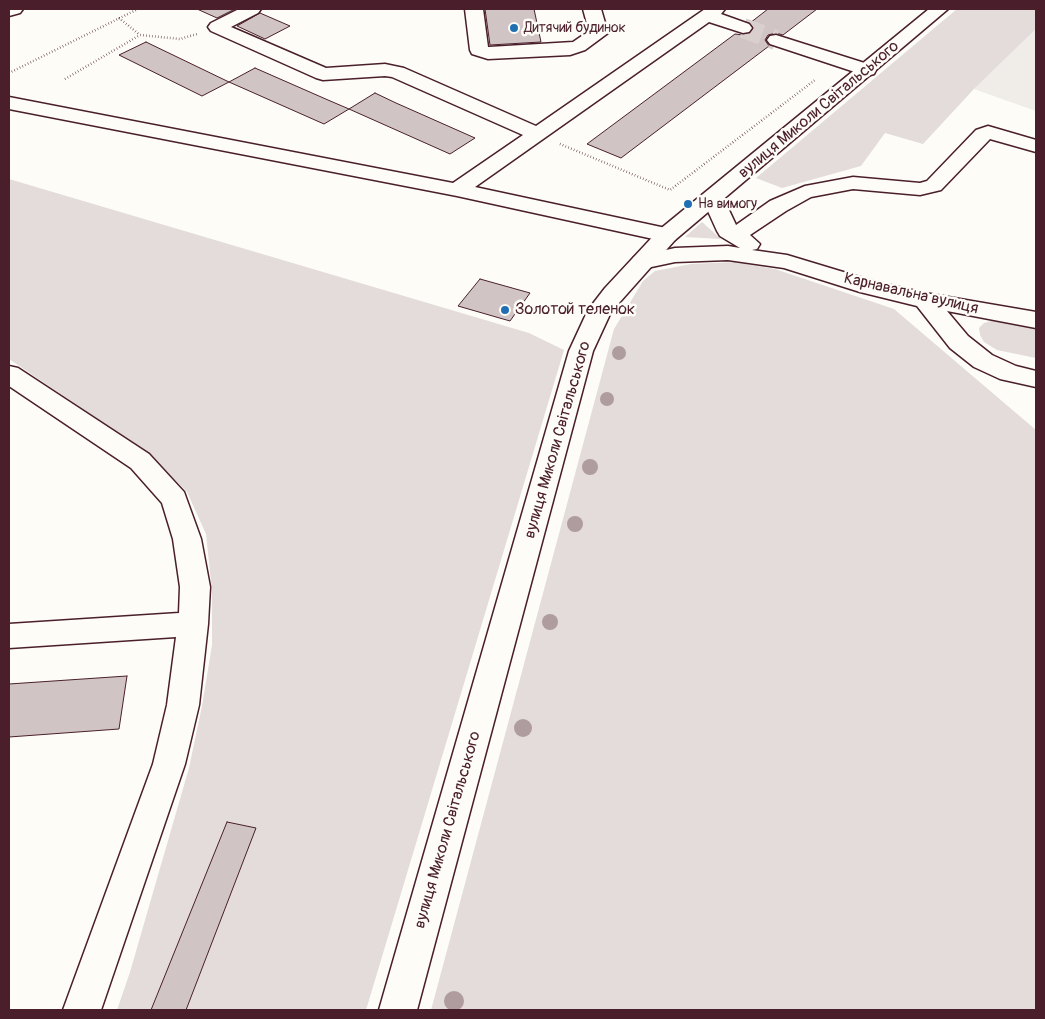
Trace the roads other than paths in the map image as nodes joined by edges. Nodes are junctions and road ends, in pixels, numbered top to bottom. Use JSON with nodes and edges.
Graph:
{"nodes":[{"id":1,"x":14,"y":9,"type":"edge"},
{"id":2,"x":252,"y":9,"type":"edge"},
{"id":3,"x":474,"y":9,"type":"edge"},
{"id":4,"x":592,"y":9,"type":"edge"},
{"id":5,"x":939,"y":9,"type":"edge"},
{"id":6,"x":9,"y":11,"type":"edge"},
{"id":7,"x":712,"y":12,"type":"edge"},
{"id":8,"x":743,"y":28,"type":"tunnel mouth"},
{"id":9,"x":776,"y":40,"type":"tunnel mouth"},
{"id":10,"x":866,"y":70,"type":"junction"},
{"id":11,"x":9,"y":103,"type":"edge"},
{"id":12,"x":538,"y":134,"type":"junction"},
{"id":13,"x":1036,"y":146,"type":"edge"},
{"id":14,"x":457,"y":190,"type":"junction"},
{"id":15,"x":714,"y":198,"type":"junction"},
{"id":16,"x":667,"y":235,"type":"junction"},
{"id":17,"x":735,"y":236,"type":"junction"},
{"id":18,"x":642,"y":262,"type":"junction"},
{"id":19,"x":787,"y":262,"type":"junction"},
{"id":20,"x":925,"y":300,"type":"junction"},
{"id":21,"x":1036,"y":320,"type":"edge"},
{"id":22,"x":1036,"y":379,"type":"edge"},
{"id":23,"x":15,"y":385,"type":"edge"},
{"id":24,"x":193,"y":624,"type":"junction"},
{"id":25,"x":9,"y":636,"type":"edge"},
{"id":26,"x":82,"y":1010,"type":"edge"},
{"id":27,"x":398,"y":1010,"type":"edge"}],
"edges":[{"from":1,"to":6,"type":"street"},
{"from":2,"to":12,"type":"street"},
{"from":3,"to":4,"type":"street"},
{"from":5,"to":10,"type":"street","name":"вулиця Миколи Світальського"},
{"from":7,"to":8,"type":"street"},
{"from":7,"to":12,"type":"street"},
{"from":9,"to":10,"type":"street"},
{"from":10,"to":15,"type":"street","name":"вулиця Миколи Світальського"},
{"from":11,"to":14,"type":"street"},
{"from":12,"to":14,"type":"street"},
{"from":13,"to":17,"type":"street"},
{"from":14,"to":16,"type":"street"},
{"from":15,"to":16,"type":"street","name":"вулиця Миколи Світальського"},
{"from":15,"to":17,"type":"street"},
{"from":16,"to":18,"type":"street","name":"вулиця Миколи Світальського"},
{"from":17,"to":19,"type":"street"},
{"from":18,"to":19,"type":"street"},
{"from":18,"to":27,"type":"street","name":"вулиця Миколи Світальського"},
{"from":19,"to":20,"type":"street","name":"Карнавальна вулиця"},
{"from":20,"to":21,"type":"street","name":"Карнавальна вулиця"},
{"from":20,"to":22,"type":"street"},
{"from":23,"to":24,"type":"street"},
{"from":24,"to":25,"type":"street"},
{"from":24,"to":26,"type":"street"}]}
